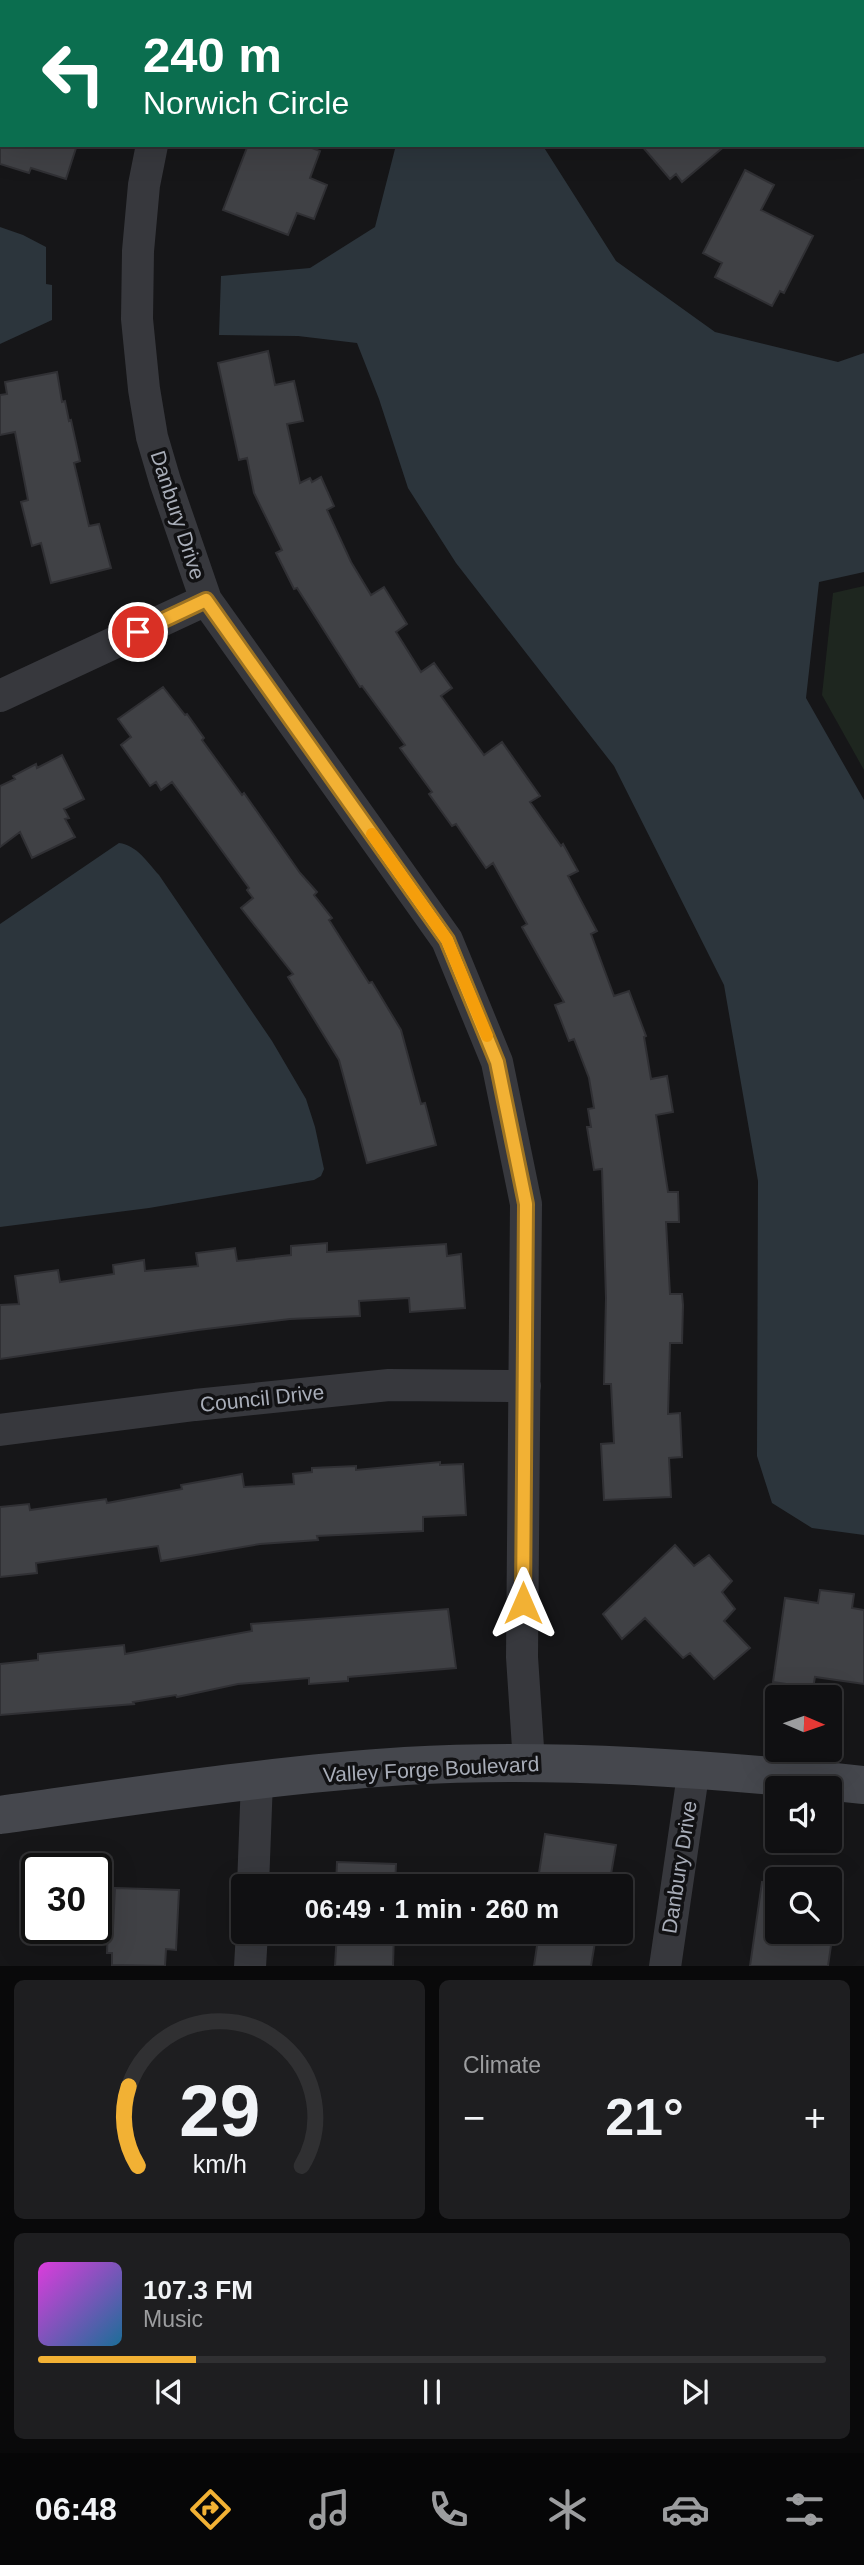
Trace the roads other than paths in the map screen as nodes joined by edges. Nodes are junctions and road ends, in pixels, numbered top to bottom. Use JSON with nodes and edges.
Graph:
{"nodes":[{"id":1,"x":152,"y":147,"type":"edge"},
{"id":2,"x":206,"y":600,"type":"junction"},
{"id":3,"x":0,"y":696,"type":"edge"},
{"id":4,"x":525,"y":1386,"type":"junction"},
{"id":5,"x":0,"y":1430,"type":"edge"},
{"id":6,"x":529,"y":1763,"type":"junction"},
{"id":7,"x":694,"y":1768,"type":"junction"},
{"id":8,"x":257,"y":1780,"type":"junction"},
{"id":9,"x":864,"y":1785,"type":"edge"},
{"id":10,"x":0,"y":1815,"type":"edge"},
{"id":11,"x":253,"y":1874,"type":"edge"},
{"id":12,"x":251,"y":1944,"type":"edge"},
{"id":13,"x":250,"y":1966,"type":"edge"},
{"id":14,"x":664,"y":1966,"type":"edge"}],
"edges":[{"from":1,"to":2,"type":"street","name":"Danbury Drive"},
{"from":2,"to":3,"type":"street"},
{"from":2,"to":4,"type":"street","name":"Danbury Drive"},
{"from":4,"to":5,"type":"street","name":"Council Drive"},
{"from":4,"to":6,"type":"street","name":"Danbury Drive"},
{"from":6,"to":7,"type":"street","name":"Valley Forge Boulevard"},
{"from":6,"to":8,"type":"street","name":"Valley Forge Boulevard"},
{"from":7,"to":9,"type":"street","name":"Valley Forge Boulevard"},
{"from":7,"to":14,"type":"street","name":"Danbury Drive"},
{"from":8,"to":10,"type":"street","name":"Valley Forge Boulevard"},
{"from":8,"to":11,"type":"street"},
{"from":12,"to":13,"type":"street"}]}
